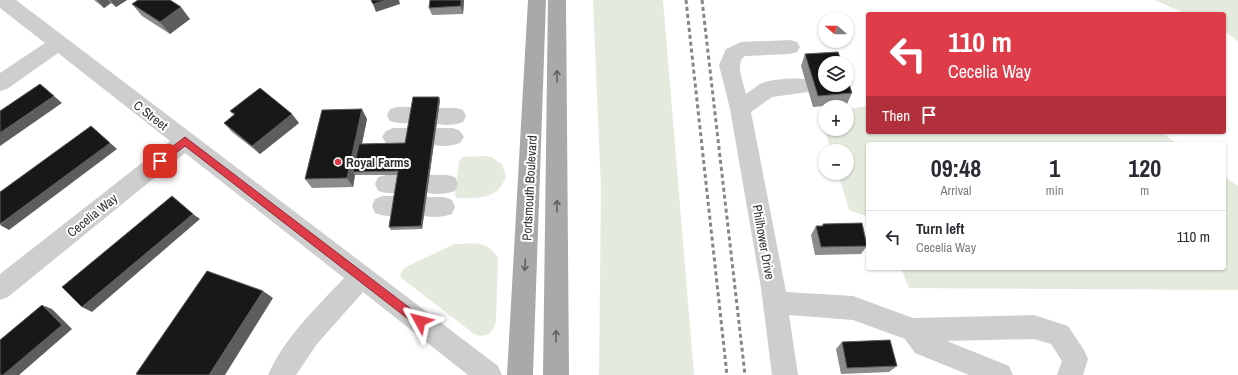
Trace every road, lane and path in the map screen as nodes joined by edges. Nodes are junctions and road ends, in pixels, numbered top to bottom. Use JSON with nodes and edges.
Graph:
{"nodes":[{"id":1,"x":3,"y":0,"type":"edge"},
{"id":2,"x":537,"y":0,"type":"edge"},
{"id":3,"x":557,"y":0,"type":"edge"},
{"id":4,"x":59,"y":43,"type":"junction"},
{"id":5,"x":790,"y":47,"type":"dead end"},
{"id":6,"x":0,"y":83,"type":"edge"},
{"id":7,"x":801,"y":86,"type":"dead end"},
{"id":8,"x":740,"y":109,"type":"junction"},
{"id":9,"x":185,"y":141,"type":"junction"},
{"id":10,"x":362,"y":276,"type":"junction"},
{"id":11,"x":0,"y":289,"type":"edge"},
{"id":12,"x":775,"y":303,"type":"junction"},
{"id":13,"x":913,"y":330,"type":"junction"},
{"id":14,"x":290,"y":371,"type":"edge"},
{"id":15,"x":489,"y":375,"type":"edge"},
{"id":16,"x":520,"y":375,"type":"edge"},
{"id":17,"x":556,"y":375,"type":"edge"},
{"id":18,"x":785,"y":375,"type":"edge"},
{"id":19,"x":1000,"y":375,"type":"edge"},
{"id":20,"x":1070,"y":375,"type":"edge"}],
"edges":[{"from":1,"to":4,"type":"street","name":"C Street"},
{"from":2,"to":16,"type":"main road","name":"Portsmouth Boulevard","one_way":true},
{"from":17,"to":3,"type":"main road","name":"Portsmouth Boulevard","one_way":true},
{"from":4,"to":6,"type":"street"},
{"from":4,"to":9,"type":"street","name":"C Street"},
{"from":5,"to":8,"type":"street","name":"Philhower Drive"},
{"from":7,"to":8,"type":"street"},
{"from":8,"to":12,"type":"street","name":"Philhower Drive"},
{"from":9,"to":10,"type":"street","name":"C Street"},
{"from":9,"to":11,"type":"street","name":"Cecelia Way"},
{"from":10,"to":14,"type":"street"},
{"from":10,"to":15,"type":"street","name":"C Street"},
{"from":12,"to":13,"type":"street"},
{"from":12,"to":18,"type":"street","name":"Philhower Drive"},
{"from":13,"to":19,"type":"street"},
{"from":13,"to":20,"type":"street"}]}
